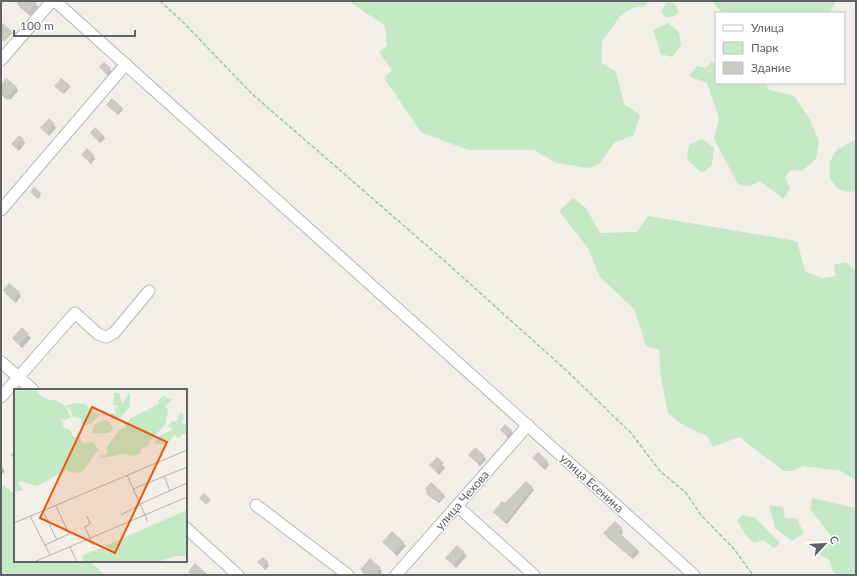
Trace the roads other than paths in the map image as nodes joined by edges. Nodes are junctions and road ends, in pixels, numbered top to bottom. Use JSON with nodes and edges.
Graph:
{"nodes":[{"id":1,"x":52,"y":1,"type":"edge"},
{"id":2,"x":55,"y":1,"type":"edge"},
{"id":3,"x":1,"y":60,"type":"edge"},
{"id":4,"x":126,"y":64,"type":"junction"},
{"id":5,"x":1,"y":210,"type":"edge"},
{"id":6,"x":149,"y":290,"type":"dead end"},
{"id":7,"x":1,"y":362,"type":"edge"},
{"id":8,"x":19,"y":377,"type":"junction"},
{"id":9,"x":32,"y":389,"type":"edge"},
{"id":10,"x":1,"y":397,"type":"edge"},
{"id":11,"x":528,"y":425,"type":"junction"},
{"id":12,"x":256,"y":505,"type":"dead end"},
{"id":13,"x":457,"y":506,"type":"junction"},
{"id":14,"x":187,"y":529,"type":"edge"},
{"id":15,"x":238,"y":575,"type":"edge"},
{"id":16,"x":348,"y":575,"type":"edge"},
{"id":17,"x":396,"y":575,"type":"edge"},
{"id":18,"x":534,"y":575,"type":"edge"},
{"id":19,"x":694,"y":575,"type":"edge"}],
"edges":[{"from":1,"to":3,"type":"street"},
{"from":2,"to":4,"type":"street","name":"улица Есенина"},
{"from":4,"to":5,"type":"street"},
{"from":4,"to":11,"type":"street","name":"улица Есенина"},
{"from":6,"to":8,"type":"street"},
{"from":7,"to":8,"type":"street"},
{"from":8,"to":9,"type":"street"},
{"from":8,"to":10,"type":"street"},
{"from":11,"to":13,"type":"street","name":"улица Чехова"},
{"from":11,"to":19,"type":"street","name":"улица Есенина"},
{"from":12,"to":16,"type":"street"},
{"from":13,"to":17,"type":"street","name":"улица Чехова"},
{"from":13,"to":18,"type":"street"},
{"from":14,"to":15,"type":"street"}]}
